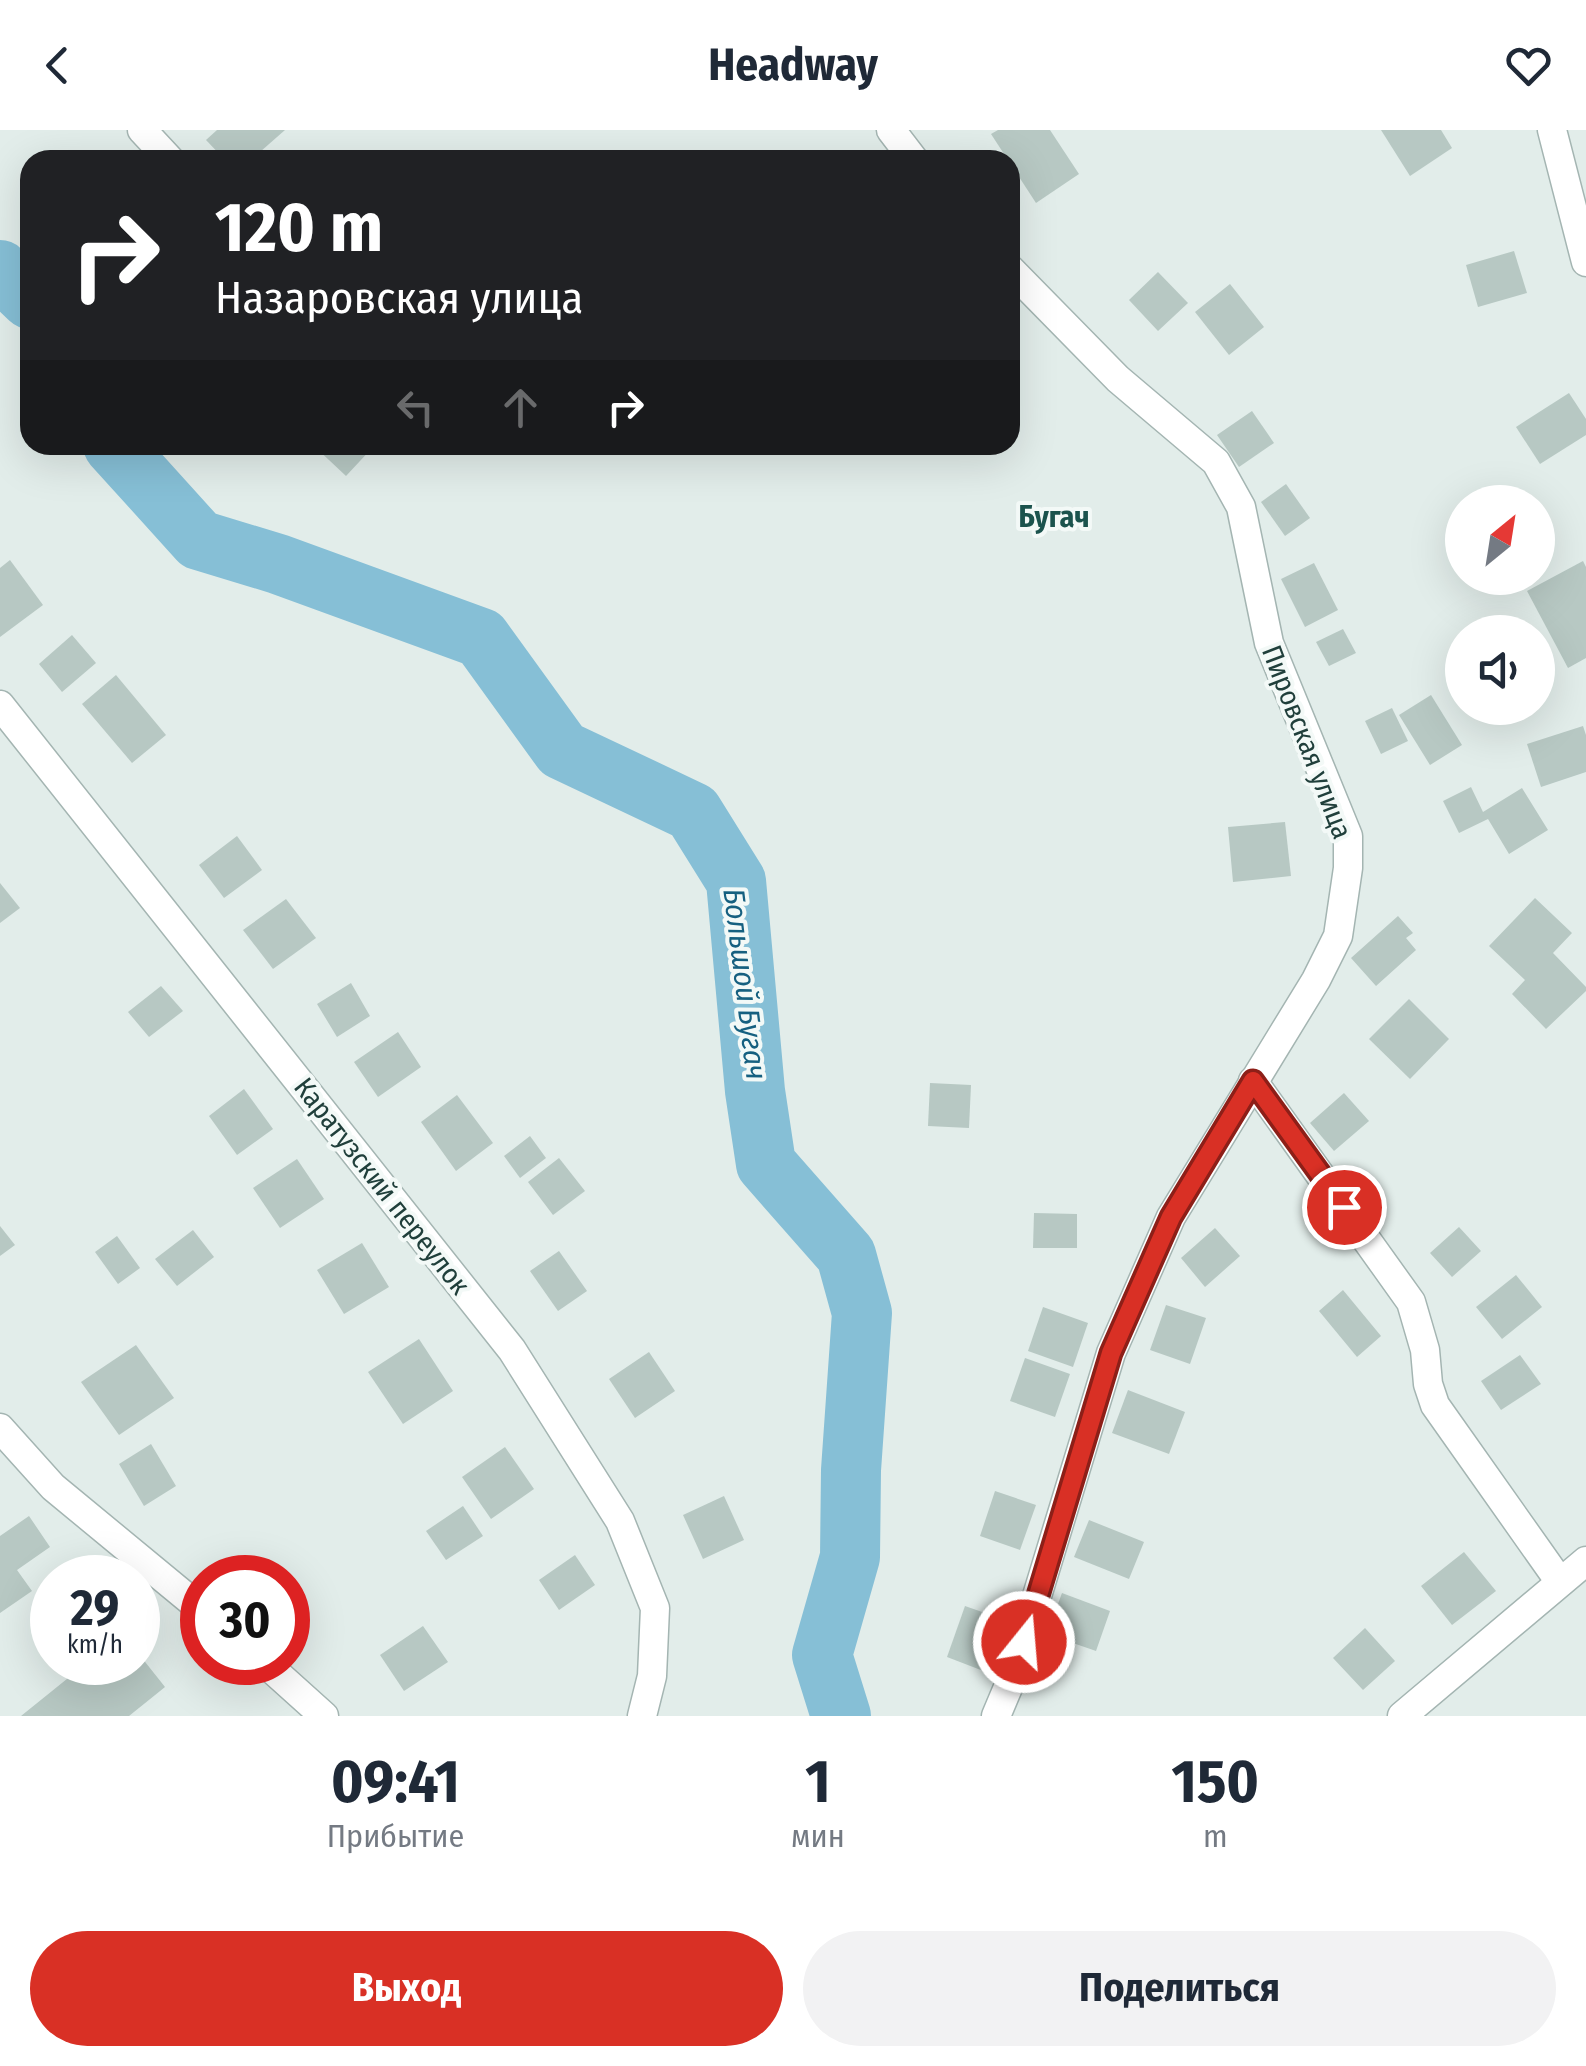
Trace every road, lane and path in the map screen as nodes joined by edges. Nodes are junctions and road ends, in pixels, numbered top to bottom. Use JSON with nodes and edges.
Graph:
{"nodes":[{"id":1,"x":142,"y":130,"type":"edge"},
{"id":2,"x":891,"y":130,"type":"edge"},
{"id":3,"x":1552,"y":130,"type":"edge"},
{"id":4,"x":161,"y":150,"type":"edge"},
{"id":5,"x":906,"y":150,"type":"edge"},
{"id":6,"x":1586,"y":262,"type":"edge"},
{"id":7,"x":1020,"y":279,"type":"edge"},
{"id":8,"x":0,"y":706,"type":"edge"},
{"id":9,"x":1253,"y":1081,"type":"junction"},
{"id":10,"x":0,"y":1428,"type":"edge"},
{"id":11,"x":1586,"y":1561,"type":"edge"},
{"id":12,"x":1560,"y":1582,"type":"junction"},
{"id":13,"x":180,"y":1592,"type":"edge"},
{"id":14,"x":290,"y":1685,"type":"edge"},
{"id":15,"x":324,"y":1716,"type":"edge"},
{"id":16,"x":642,"y":1716,"type":"edge"},
{"id":17,"x":996,"y":1716,"type":"edge"},
{"id":18,"x":1402,"y":1716,"type":"edge"}],
"edges":[{"from":1,"to":4,"type":"street"},
{"from":2,"to":5,"type":"street"},
{"from":3,"to":6,"type":"street"},
{"from":7,"to":9,"type":"street","name":"Пировская улица"},
{"from":8,"to":16,"type":"street","name":"Каратузский переулок"},
{"from":9,"to":12,"type":"street"},
{"from":9,"to":17,"type":"street","name":"Пировская улица"},
{"from":10,"to":13,"type":"street"},
{"from":11,"to":12,"type":"street"},
{"from":12,"to":18,"type":"street"},
{"from":14,"to":15,"type":"street"}]}
